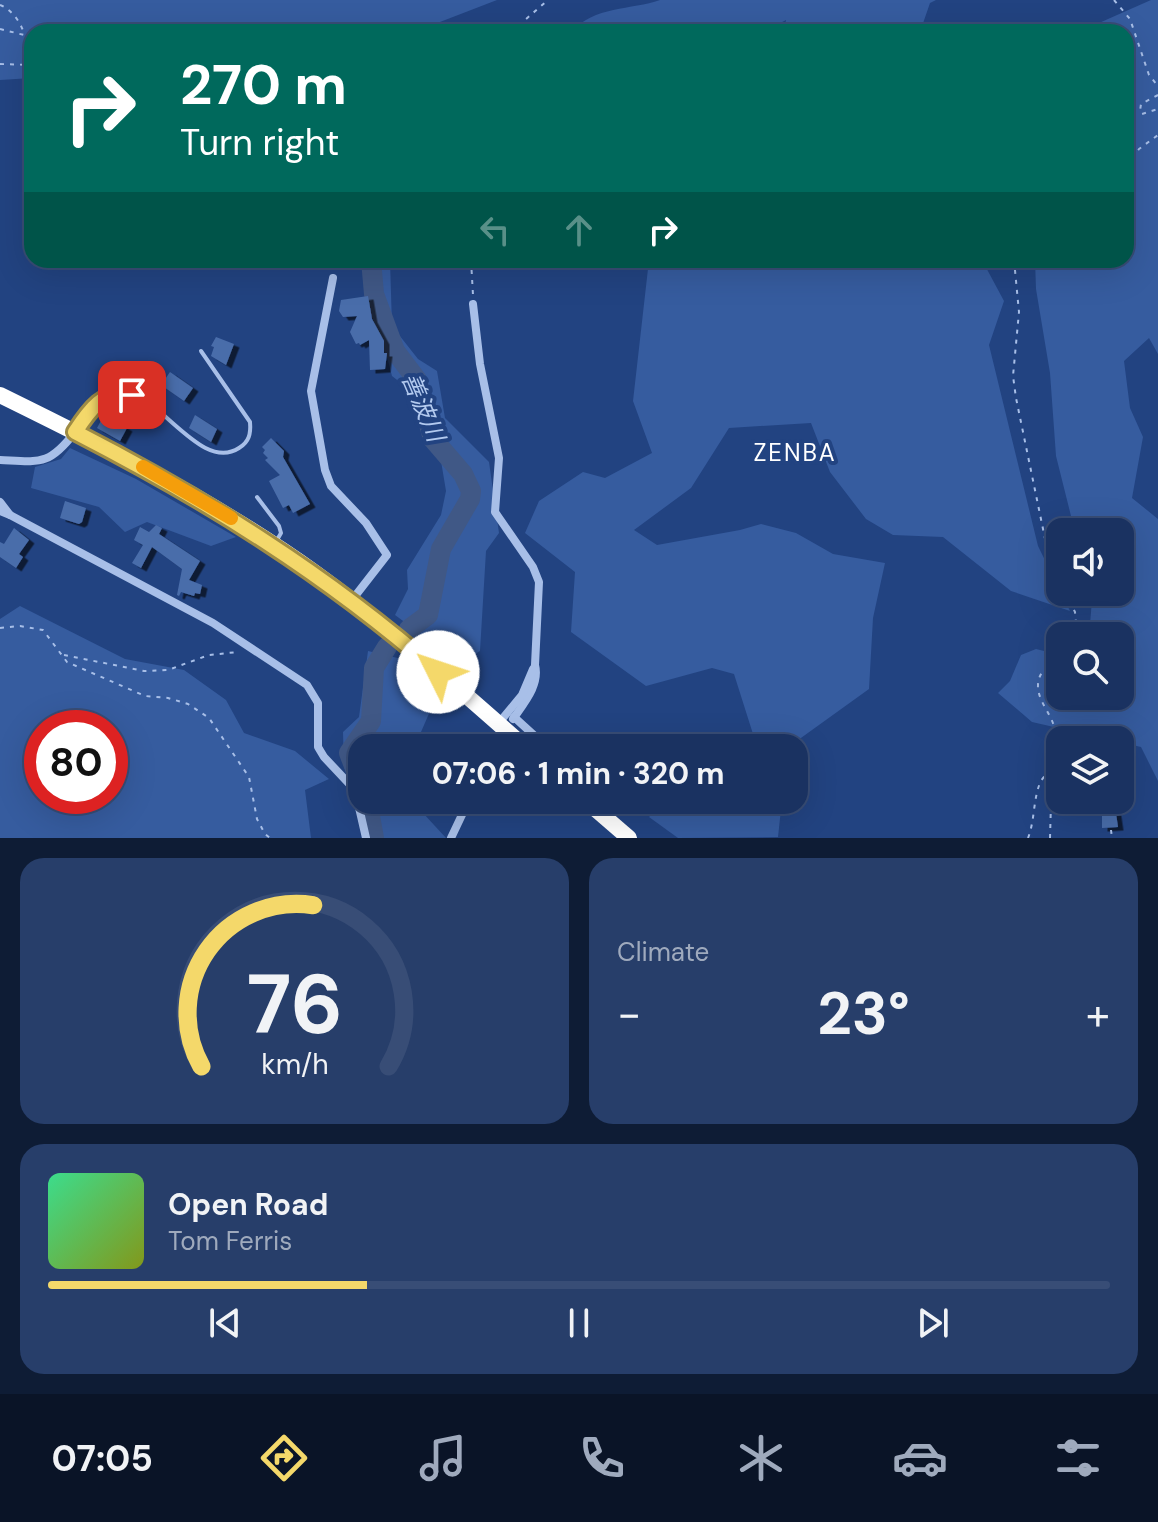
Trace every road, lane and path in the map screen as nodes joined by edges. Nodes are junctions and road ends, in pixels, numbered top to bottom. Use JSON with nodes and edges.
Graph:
{"nodes":[{"id":1,"x":548,"y":0,"type":"edge"},
{"id":2,"x":1114,"y":0,"type":"edge"},
{"id":3,"x":0,"y":5,"type":"edge"},
{"id":4,"x":520,"y":24,"type":"edge"},
{"id":5,"x":1130,"y":24,"type":"edge"},
{"id":6,"x":0,"y":29,"type":"edge"},
{"id":7,"x":1134,"y":29,"type":"edge"},
{"id":8,"x":24,"y":34,"type":"joint"},
{"id":9,"x":0,"y":64,"type":"edge"},
{"id":10,"x":24,"y":65,"type":"edge"},
{"id":11,"x":1158,"y":86,"type":"edge"},
{"id":12,"x":1158,"y":95,"type":"edge"},
{"id":13,"x":1158,"y":109,"type":"edge"},
{"id":14,"x":1158,"y":135,"type":"edge"},
{"id":15,"x":1134,"y":156,"type":"edge"},
{"id":16,"x":471,"y":268,"type":"edge"},
{"id":17,"x":1015,"y":268,"type":"edge"},
{"id":18,"x":333,"y":278,"type":"dead end"},
{"id":19,"x":473,"y":304,"type":"joint"},
{"id":20,"x":201,"y":351,"type":"dead end"},
{"id":21,"x":0,"y":395,"type":"edge"},
{"id":22,"x":75,"y":432,"type":"junction"},
{"id":23,"x":0,"y":460,"type":"edge"},
{"id":24,"x":257,"y":497,"type":"dead end"},
{"id":25,"x":0,"y":502,"type":"edge"},
{"id":26,"x":0,"y":511,"type":"edge"},
{"id":27,"x":10,"y":515,"type":"junction"},
{"id":28,"x":1046,"y":543,"type":"edge"},
{"id":29,"x":274,"y":545,"type":"junction"},
{"id":30,"x":352,"y":601,"type":"junction"},
{"id":31,"x":0,"y":628,"type":"edge"},
{"id":32,"x":253,"y":649,"type":"junction"},
{"id":33,"x":63,"y":655,"type":"junction"},
{"id":34,"x":535,"y":665,"type":"junction"},
{"id":35,"x":1046,"y":669,"type":"edge"},
{"id":36,"x":1046,"y":705,"type":"edge"},
{"id":37,"x":508,"y":720,"type":"junction"},
{"id":38,"x":517,"y":734,"type":"edge"},
{"id":39,"x":528,"y":734,"type":"edge"},
{"id":40,"x":1046,"y":775,"type":"edge"},
{"id":41,"x":462,"y":814,"type":"edge"},
{"id":42,"x":601,"y":814,"type":"edge"},
{"id":43,"x":1051,"y":814,"type":"edge"},
{"id":44,"x":1111,"y":830,"type":"dead end"},
{"id":45,"x":270,"y":838,"type":"edge"},
{"id":46,"x":366,"y":838,"type":"edge"},
{"id":47,"x":451,"y":838,"type":"edge"},
{"id":48,"x":629,"y":838,"type":"edge"},
{"id":49,"x":1028,"y":838,"type":"edge"},
{"id":50,"x":1050,"y":838,"type":"edge"},
{"id":51,"x":1112,"y":838,"type":"edge"}],
"edges":[{"from":1,"to":4,"type":"path"},
{"from":2,"to":5,"type":"path"},
{"from":3,"to":8,"type":"path"},
{"from":6,"to":8,"type":"path"},
{"from":7,"to":11,"type":"path"},
{"from":9,"to":10,"type":"path"},
{"from":12,"to":13,"type":"path"},
{"from":14,"to":15,"type":"path"},
{"from":16,"to":19,"type":"path"},
{"from":17,"to":28,"type":"path"},
{"from":18,"to":30,"type":"street"},
{"from":19,"to":34,"type":"street"},
{"from":20,"to":22,"type":"lane"},
{"from":21,"to":22,"type":"highway"},
{"from":22,"to":23,"type":"street"},
{"from":22,"to":29,"type":"highway"},
{"from":24,"to":29,"type":"lane"},
{"from":25,"to":27,"type":"street"},
{"from":26,"to":27,"type":"street"},
{"from":27,"to":32,"type":"street"},
{"from":29,"to":30,"type":"highway"},
{"from":30,"to":37,"type":"highway"},
{"from":31,"to":33,"type":"path"},
{"from":32,"to":33,"type":"path"},
{"from":32,"to":46,"type":"street"},
{"from":33,"to":45,"type":"path"},
{"from":34,"to":37,"type":"street"},
{"from":34,"to":37,"type":"street"},
{"from":35,"to":36,"type":"path"},
{"from":37,"to":38,"type":"highway"},
{"from":37,"to":39,"type":"street"},
{"from":40,"to":49,"type":"path"},
{"from":41,"to":47,"type":"street"},
{"from":42,"to":48,"type":"highway"},
{"from":43,"to":50,"type":"path"},
{"from":44,"to":51,"type":"path"}]}
